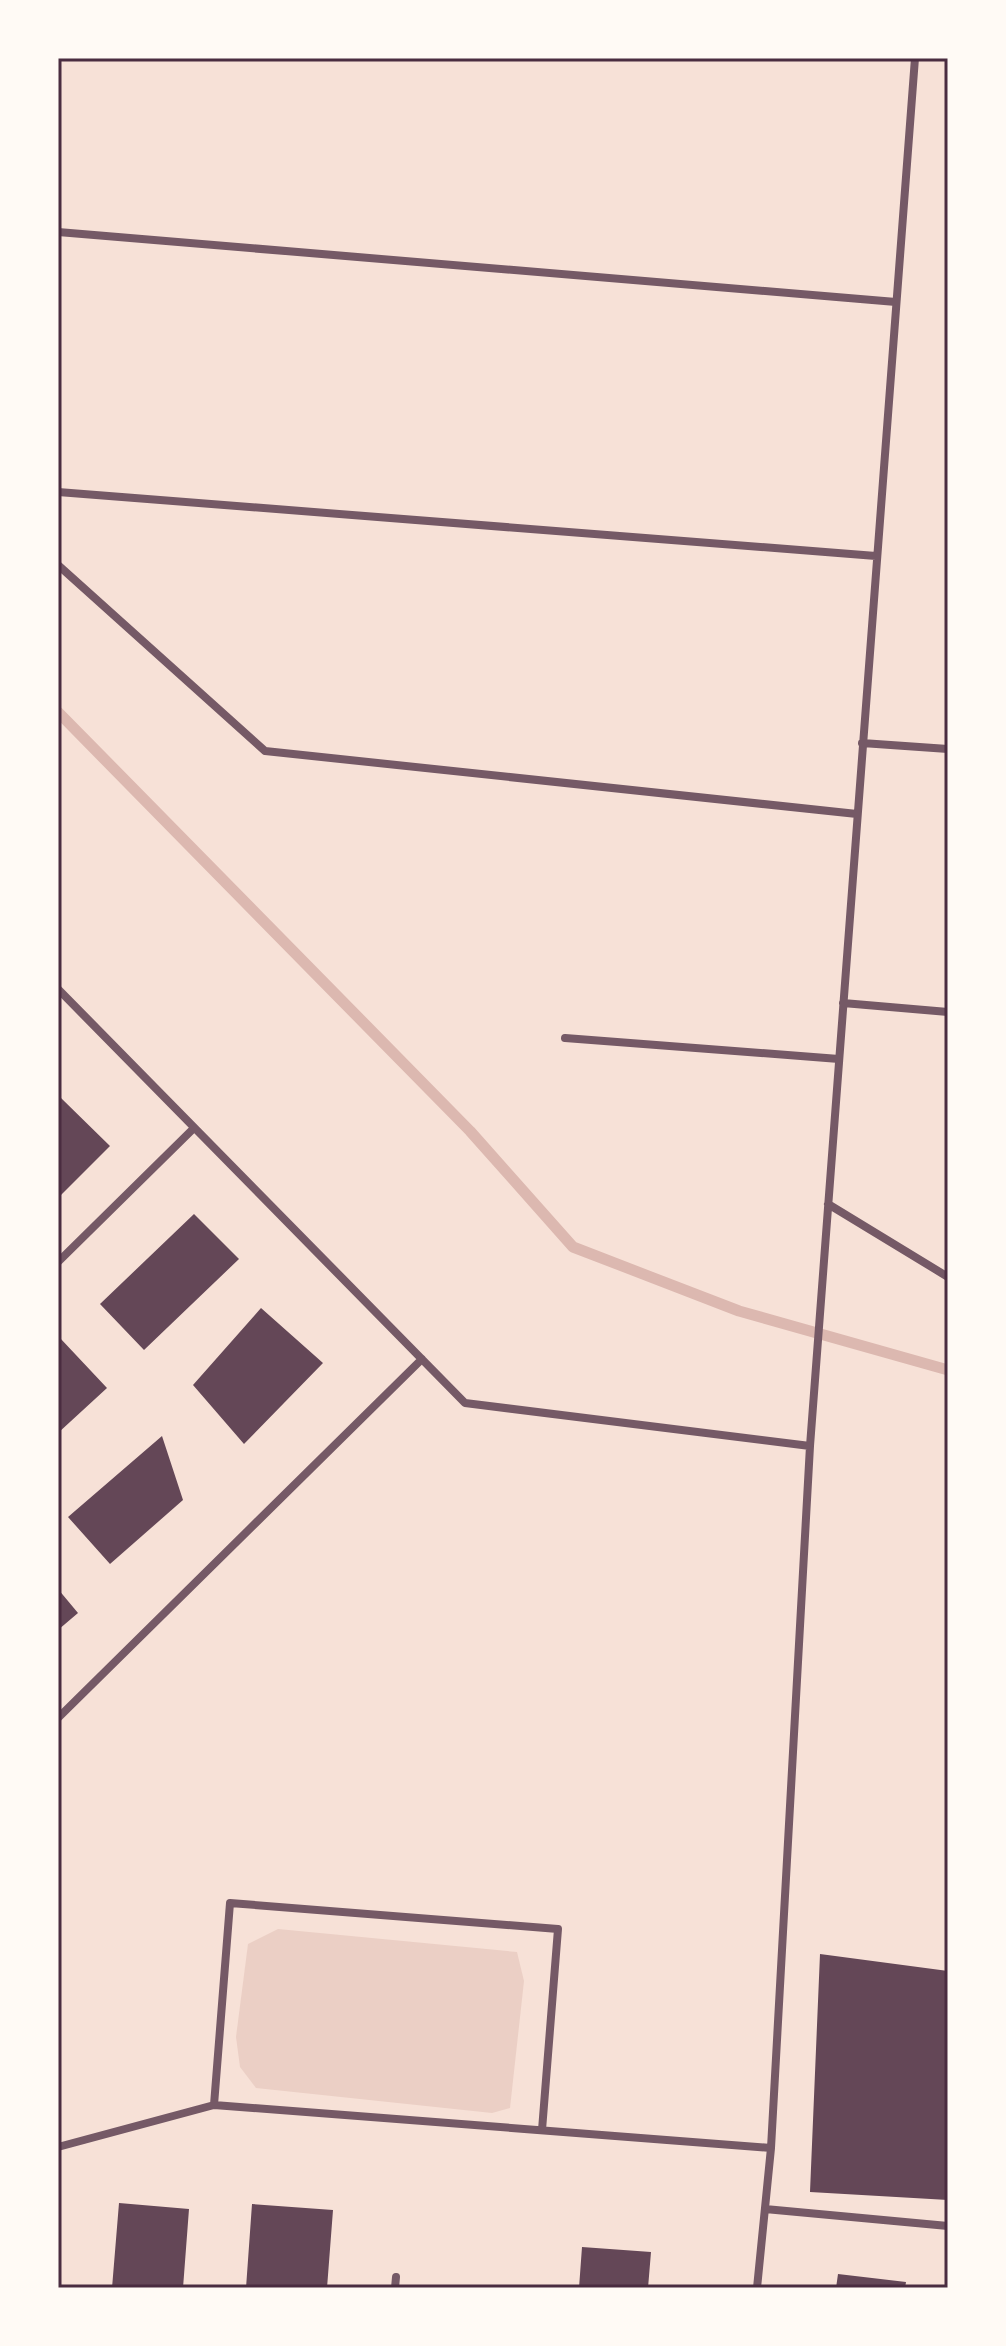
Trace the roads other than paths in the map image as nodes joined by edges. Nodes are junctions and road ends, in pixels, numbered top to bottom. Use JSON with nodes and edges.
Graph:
{"nodes":[{"id":1,"x":915,"y":58,"type":"edge"},
{"id":2,"x":58,"y":232,"type":"edge"},
{"id":3,"x":896,"y":302,"type":"junction"},
{"id":4,"x":58,"y":492,"type":"edge"},
{"id":5,"x":876,"y":556,"type":"junction"},
{"id":6,"x":58,"y":565,"type":"edge"},
{"id":7,"x":862,"y":743,"type":"junction"},
{"id":8,"x":948,"y":749,"type":"edge"},
{"id":9,"x":857,"y":814,"type":"junction"},
{"id":10,"x":58,"y":989,"type":"edge"},
{"id":11,"x":843,"y":1003,"type":"junction"},
{"id":12,"x":948,"y":1012,"type":"edge"},
{"id":13,"x":565,"y":1038,"type":"dead end"},
{"id":14,"x":839,"y":1059,"type":"junction"},
{"id":15,"x":194,"y":1128,"type":"junction"},
{"id":16,"x":828,"y":1204,"type":"junction"},
{"id":17,"x":58,"y":1262,"type":"edge"},
{"id":18,"x":948,"y":1277,"type":"edge"},
{"id":19,"x":422,"y":1359,"type":"junction"},
{"id":20,"x":810,"y":1446,"type":"junction"},
{"id":21,"x":58,"y":1718,"type":"edge"},
{"id":22,"x":214,"y":2105,"type":"junction"},
{"id":23,"x":542,"y":2130,"type":"junction"},
{"id":24,"x":58,"y":2147,"type":"edge"},
{"id":25,"x":771,"y":2148,"type":"junction"},
{"id":26,"x":765,"y":2209,"type":"junction"},
{"id":27,"x":948,"y":2226,"type":"edge"},
{"id":28,"x":396,"y":2277,"type":"dead end"},
{"id":29,"x":395,"y":2288,"type":"edge"},
{"id":30,"x":757,"y":2288,"type":"edge"}],
"edges":[{"from":1,"to":3,"type":"street"},
{"from":2,"to":3,"type":"street"},
{"from":3,"to":5,"type":"street"},
{"from":4,"to":5,"type":"street"},
{"from":5,"to":7,"type":"street"},
{"from":6,"to":9,"type":"street"},
{"from":7,"to":8,"type":"street"},
{"from":7,"to":9,"type":"street"},
{"from":9,"to":11,"type":"street"},
{"from":10,"to":15,"type":"street"},
{"from":11,"to":12,"type":"street"},
{"from":11,"to":14,"type":"street"},
{"from":13,"to":14,"type":"street"},
{"from":14,"to":16,"type":"street"},
{"from":15,"to":17,"type":"street"},
{"from":15,"to":19,"type":"street"},
{"from":16,"to":18,"type":"street"},
{"from":16,"to":20,"type":"street"},
{"from":19,"to":20,"type":"street"},
{"from":19,"to":21,"type":"street"},
{"from":20,"to":25,"type":"street"},
{"from":22,"to":23,"type":"street"},
{"from":22,"to":23,"type":"street"},
{"from":22,"to":24,"type":"street"},
{"from":23,"to":25,"type":"street"},
{"from":25,"to":26,"type":"street"},
{"from":26,"to":27,"type":"street"},
{"from":26,"to":30,"type":"street"},
{"from":28,"to":29,"type":"street"}]}
